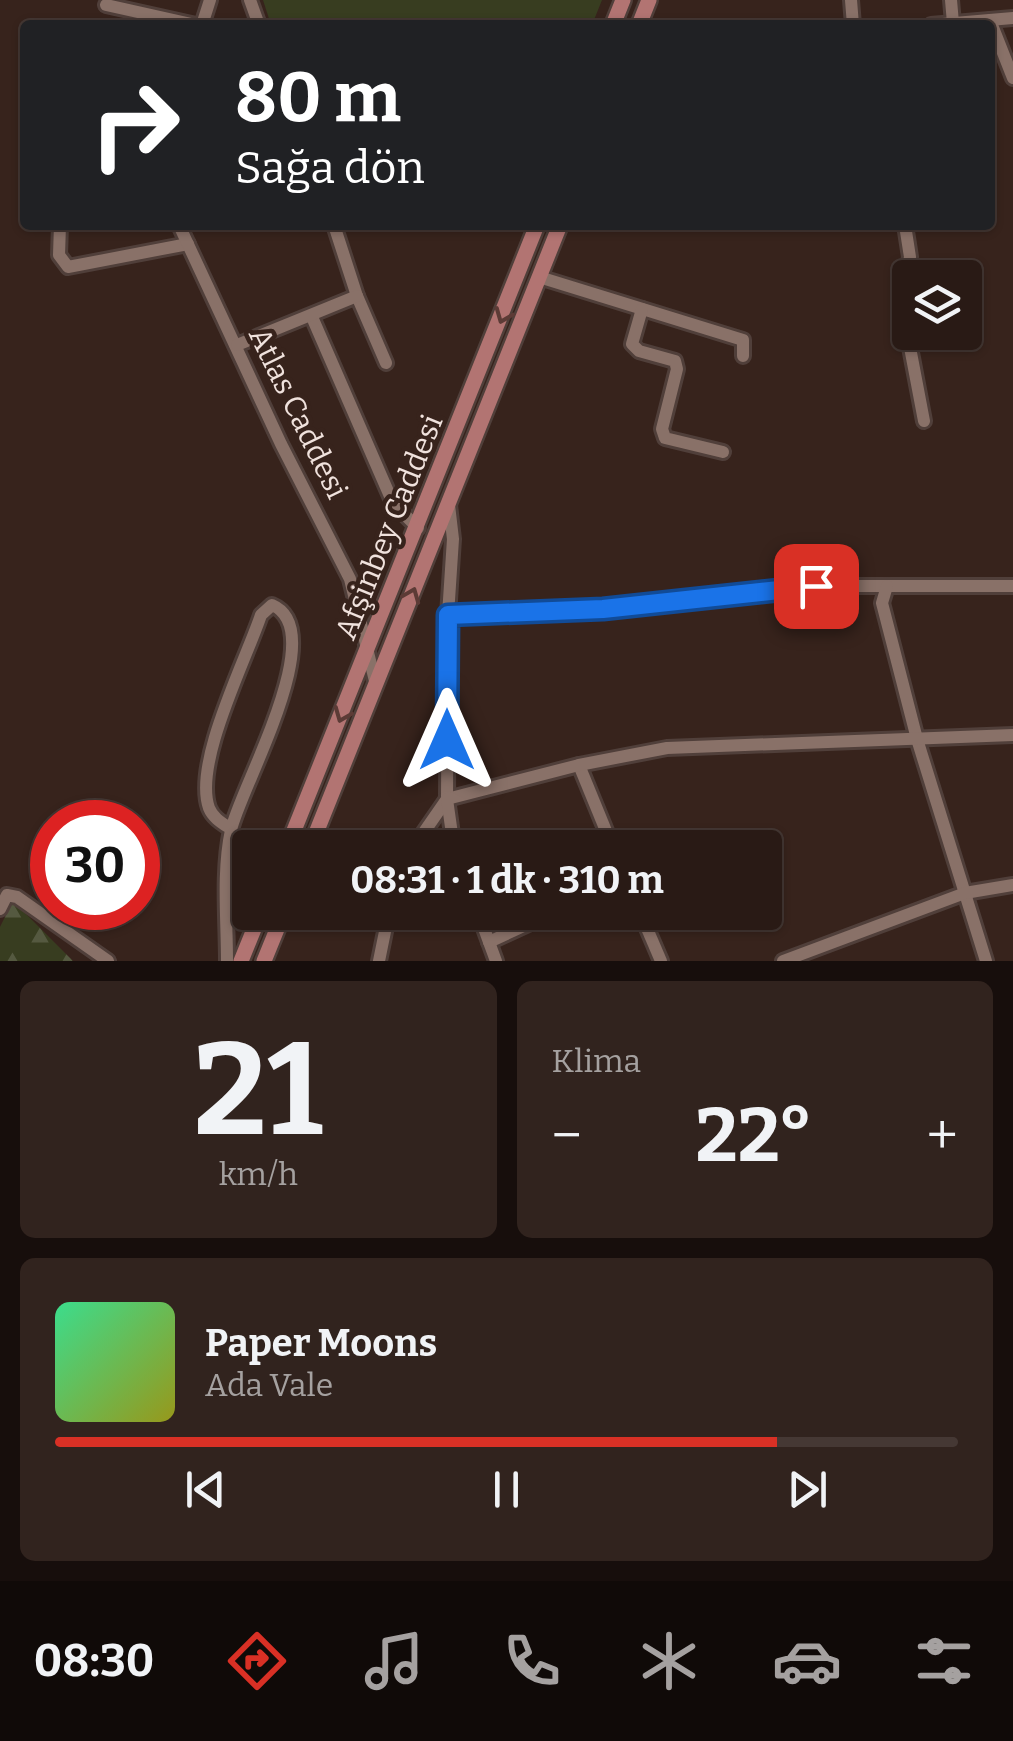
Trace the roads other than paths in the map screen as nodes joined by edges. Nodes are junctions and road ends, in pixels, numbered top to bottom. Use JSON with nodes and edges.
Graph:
{"nodes":[{"id":1,"x":106,"y":5,"type":"dead end"},
{"id":2,"x":1013,"y":18,"type":"edge"},
{"id":3,"x":176,"y":20,"type":"edge"},
{"id":4,"x":990,"y":20,"type":"edge"},
{"id":5,"x":995,"y":33,"type":"edge"},
{"id":6,"x":1013,"y":78,"type":"edge"},
{"id":7,"x":60,"y":230,"type":"edge"},
{"id":8,"x":181,"y":230,"type":"edge"},
{"id":9,"x":336,"y":230,"type":"edge"},
{"id":10,"x":535,"y":230,"type":"edge"},
{"id":11,"x":558,"y":230,"type":"edge"},
{"id":12,"x":906,"y":230,"type":"edge"},
{"id":13,"x":188,"y":244,"type":"junction"},
{"id":14,"x":539,"y":278,"type":"junction"},
{"id":15,"x":357,"y":296,"type":"junction"},
{"id":16,"x":642,"y":309,"type":"junction"},
{"id":17,"x":312,"y":318,"type":"junction"},
{"id":18,"x":237,"y":346,"type":"junction"},
{"id":19,"x":743,"y":356,"type":"dead end"},
{"id":20,"x":386,"y":362,"type":"dead end"},
{"id":21,"x":924,"y":421,"type":"dead end"},
{"id":22,"x":723,"y":452,"type":"dead end"},
{"id":23,"x":449,"y":502,"type":"junction"},
{"id":24,"x":418,"y":528,"type":"junction"},
{"id":25,"x":887,"y":586,"type":"junction"},
{"id":26,"x":1013,"y":586,"type":"edge"},
{"id":27,"x":448,"y":615,"type":"junction"},
{"id":28,"x":370,"y":648,"type":"junction"},
{"id":29,"x":376,"y":686,"type":"junction"},
{"id":30,"x":1013,"y":734,"type":"edge"},
{"id":31,"x":918,"y":739,"type":"junction"},
{"id":32,"x":579,"y":764,"type":"junction"},
{"id":33,"x":447,"y":798,"type":"junction"},
{"id":34,"x":231,"y":829,"type":"junction"},
{"id":35,"x":295,"y":830,"type":"edge"},
{"id":36,"x":317,"y":830,"type":"edge"},
{"id":37,"x":426,"y":830,"type":"edge"},
{"id":38,"x":451,"y":830,"type":"edge"},
{"id":39,"x":606,"y":830,"type":"edge"},
{"id":40,"x":1013,"y":885,"type":"edge"},
{"id":41,"x":965,"y":893,"type":"junction"},
{"id":42,"x":0,"y":908,"type":"edge"},
{"id":43,"x":254,"y":930,"type":"edge"},
{"id":44,"x":277,"y":930,"type":"edge"},
{"id":45,"x":385,"y":930,"type":"edge"},
{"id":46,"x":485,"y":930,"type":"edge"},
{"id":47,"x":515,"y":930,"type":"edge"},
{"id":48,"x":648,"y":930,"type":"edge"},
{"id":49,"x":489,"y":942,"type":"junction"},
{"id":50,"x":108,"y":961,"type":"edge"},
{"id":51,"x":227,"y":961,"type":"edge"},
{"id":52,"x":241,"y":961,"type":"edge"},
{"id":53,"x":264,"y":961,"type":"edge"},
{"id":54,"x":379,"y":961,"type":"edge"},
{"id":55,"x":496,"y":961,"type":"edge"},
{"id":56,"x":661,"y":961,"type":"edge"},
{"id":57,"x":783,"y":961,"type":"edge"},
{"id":58,"x":986,"y":961,"type":"edge"}],
"edges":[{"from":1,"to":3,"type":"street"},
{"from":2,"to":4,"type":"street"},
{"from":5,"to":6,"type":"street"},
{"from":7,"to":13,"type":"street"},
{"from":8,"to":13,"type":"street","name":"Atlas Caddesi"},
{"from":9,"to":15,"type":"street"},
{"from":10,"to":24,"type":"main road","name":"Afşinbey Caddesi","one_way":true},
{"from":11,"to":14,"type":"main road","name":"Afşinbey Caddesi"},
{"from":12,"to":21,"type":"street"},
{"from":13,"to":18,"type":"street","name":"Atlas Caddesi"},
{"from":14,"to":16,"type":"street"},
{"from":14,"to":23,"type":"main road","name":"Afşinbey Caddesi"},
{"from":15,"to":17,"type":"street"},
{"from":15,"to":20,"type":"street"},
{"from":16,"to":19,"type":"street"},
{"from":16,"to":22,"type":"street"},
{"from":17,"to":18,"type":"street"},
{"from":17,"to":24,"type":"street"},
{"from":18,"to":28,"type":"street","name":"Atlas Caddesi"},
{"from":23,"to":27,"type":"street"},
{"from":29,"to":23,"type":"main road","name":"Afşinbey Caddesi","one_way":true},
{"from":24,"to":28,"type":"main road","name":"Afşinbey Caddesi"},
{"from":25,"to":26,"type":"street"},
{"from":25,"to":27,"type":"street"},
{"from":25,"to":31,"type":"street"},
{"from":27,"to":33,"type":"street"},
{"from":28,"to":29,"type":"street","name":"Atlas Caddesi"},
{"from":28,"to":35,"type":"main road","name":"Afşinbey Caddesi","one_way":true},
{"from":29,"to":36,"type":"main road","name":"Afşinbey Caddesi"},
{"from":30,"to":31,"type":"street"},
{"from":31,"to":32,"type":"street"},
{"from":31,"to":41,"type":"street"},
{"from":32,"to":33,"type":"street"},
{"from":32,"to":39,"type":"street"},
{"from":33,"to":37,"type":"street"},
{"from":33,"to":38,"type":"street"},
{"from":34,"to":34,"type":"street"},
{"from":34,"to":51,"type":"street"},
{"from":40,"to":41,"type":"street"},
{"from":41,"to":57,"type":"street"},
{"from":41,"to":58,"type":"street"},
{"from":42,"to":50,"type":"street"},
{"from":43,"to":52,"type":"main road"},
{"from":44,"to":53,"type":"main road"},
{"from":45,"to":54,"type":"street"},
{"from":46,"to":49,"type":"street"},
{"from":47,"to":49,"type":"street"},
{"from":48,"to":56,"type":"street"},
{"from":49,"to":55,"type":"street"}]}
